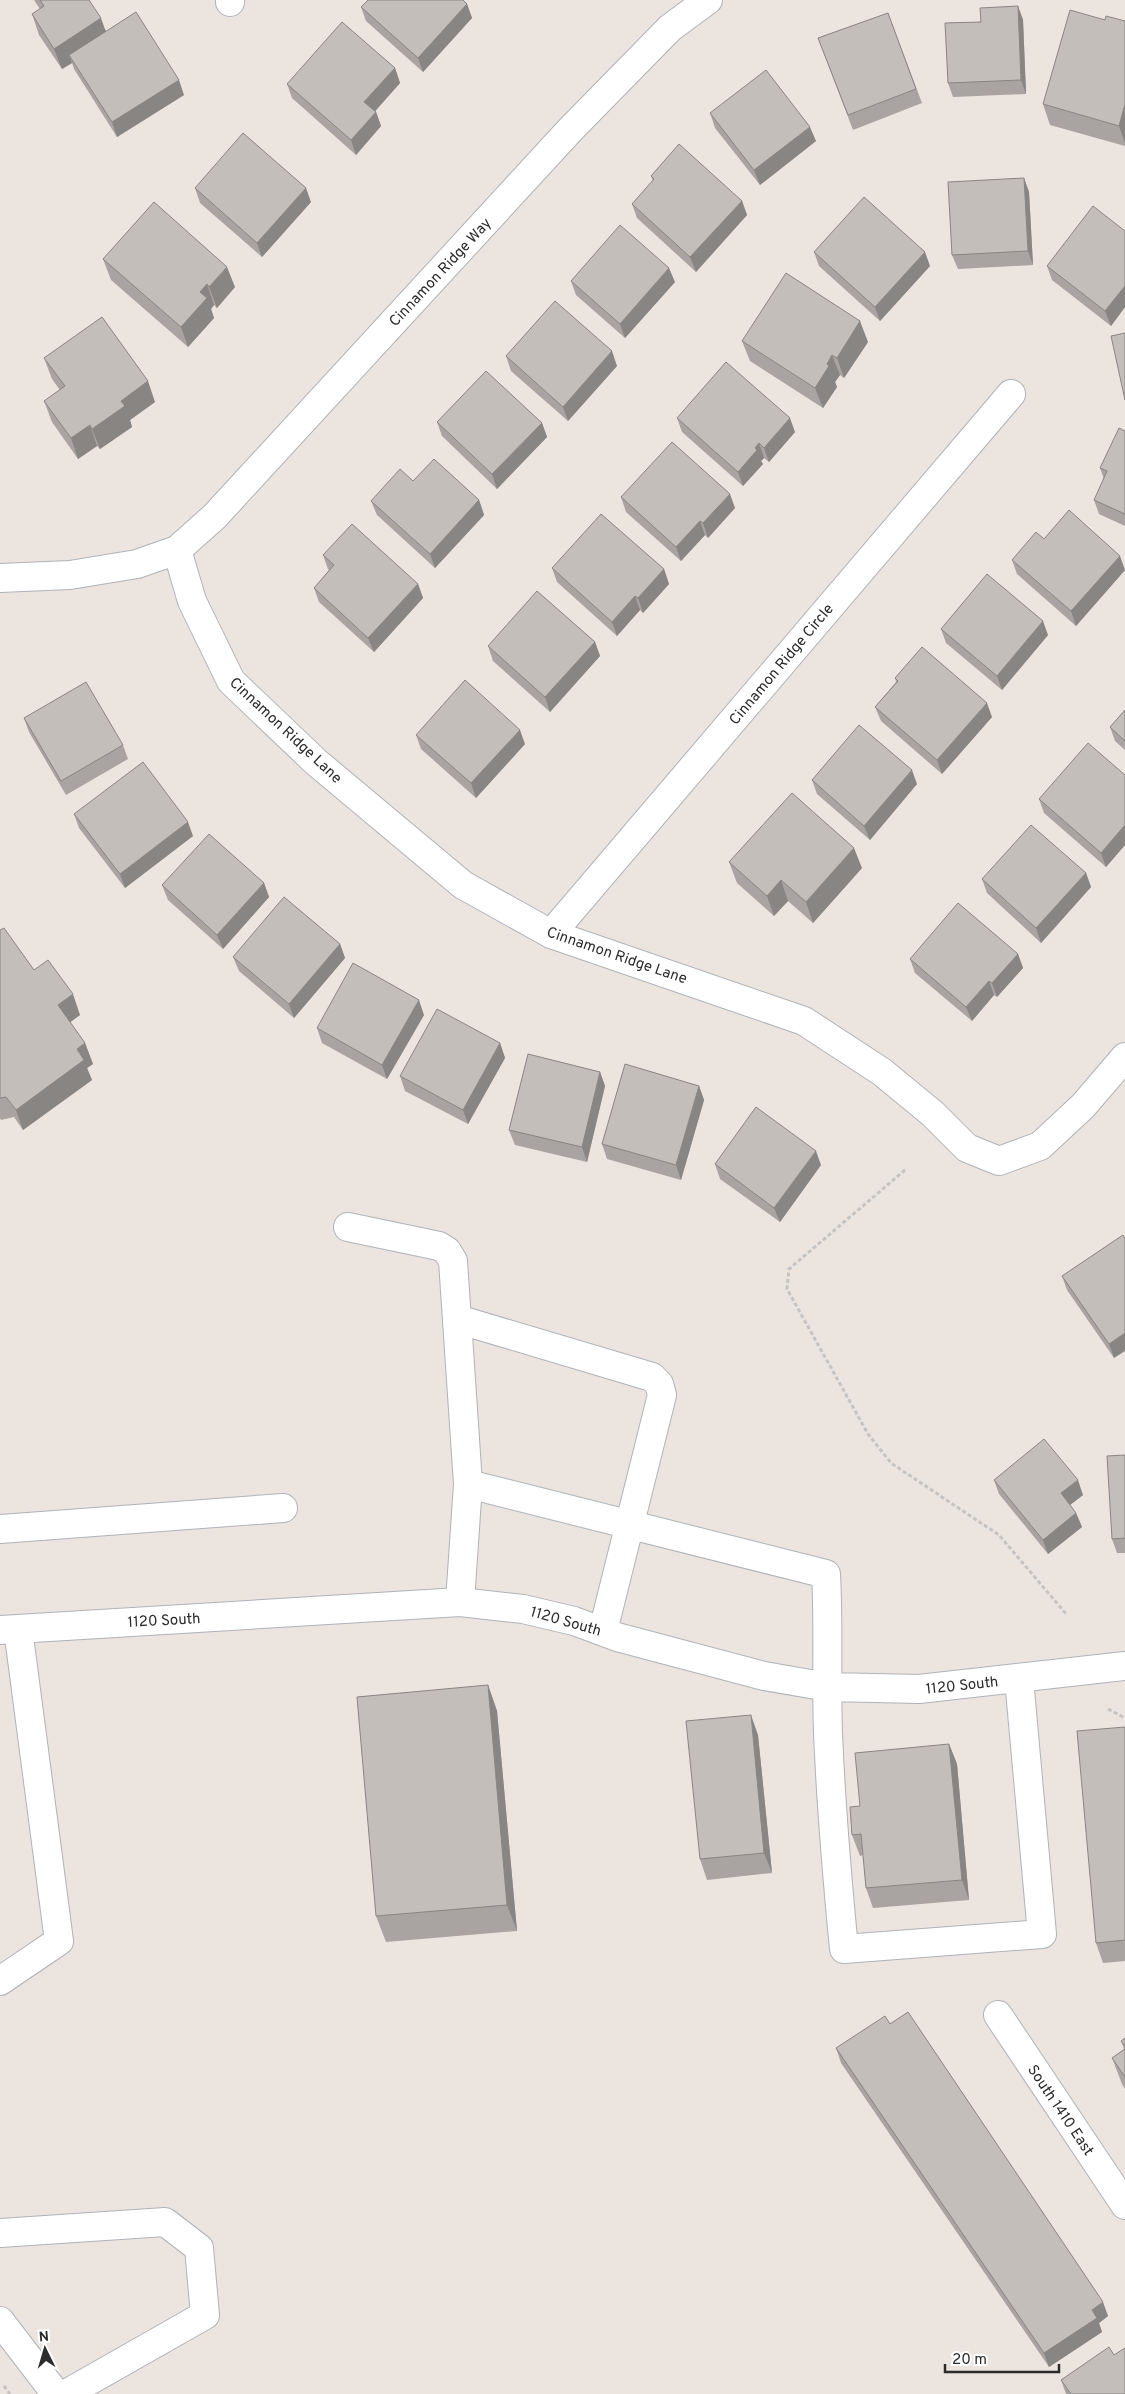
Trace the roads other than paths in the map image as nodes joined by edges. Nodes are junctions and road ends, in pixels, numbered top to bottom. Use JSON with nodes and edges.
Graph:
{"nodes":[{"id":1,"x":708,"y":0,"type":"edge"},
{"id":2,"x":1011,"y":394,"type":"dead end"},
{"id":3,"x":178,"y":550,"type":"junction"},
{"id":4,"x":0,"y":578,"type":"edge"},
{"id":5,"x":551,"y":934,"type":"junction"},
{"id":6,"x":1125,"y":1057,"type":"edge"},
{"id":7,"x":348,"y":1227,"type":"dead end"},
{"id":8,"x":457,"y":1319,"type":"junction"},
{"id":9,"x":468,"y":1484,"type":"junction"},
{"id":10,"x":283,"y":1508,"type":"dead end"},
{"id":11,"x":630,"y":1524,"type":"junction"},
{"id":12,"x":0,"y":1528,"type":"edge"},
{"id":13,"x":460,"y":1602,"type":"junction"},
{"id":14,"x":9,"y":1629,"type":"edge"},
{"id":15,"x":603,"y":1631,"type":"junction"},
{"id":16,"x":1125,"y":1666,"type":"edge"},
{"id":17,"x":1019,"y":1679,"type":"junction"},
{"id":18,"x":828,"y":1687,"type":"junction"},
{"id":19,"x":0,"y":1982,"type":"edge"},
{"id":20,"x":998,"y":2015,"type":"dead end"},
{"id":21,"x":1125,"y":2205,"type":"edge"},
{"id":22,"x":0,"y":2233,"type":"edge"},
{"id":23,"x":0,"y":2321,"type":"edge"},
{"id":24,"x":56,"y":2394,"type":"edge"},
{"id":25,"x":66,"y":2394,"type":"edge"}],
"edges":[{"from":1,"to":3,"type":"street","name":"Cinnamon Ridge Way"},
{"from":2,"to":5,"type":"street","name":"Cinnamon Ridge Circle"},
{"from":3,"to":4,"type":"street"},
{"from":3,"to":5,"type":"street","name":"Cinnamon Ridge Lane"},
{"from":5,"to":6,"type":"street","name":"Cinnamon Ridge Lane"},
{"from":7,"to":8,"type":"street"},
{"from":8,"to":9,"type":"street"},
{"from":8,"to":11,"type":"street"},
{"from":9,"to":11,"type":"street"},
{"from":9,"to":13,"type":"street"},
{"from":10,"to":12,"type":"street"},
{"from":11,"to":15,"type":"street"},
{"from":11,"to":18,"type":"street"},
{"from":13,"to":14,"type":"street","name":"1120 South"},
{"from":13,"to":15,"type":"street","name":"1120 South"},
{"from":14,"to":19,"type":"street"},
{"from":15,"to":18,"type":"street","name":"1120 South"},
{"from":16,"to":17,"type":"street","name":"1120 South"},
{"from":17,"to":18,"type":"street","name":"1120 South"},
{"from":17,"to":18,"type":"street"},
{"from":20,"to":21,"type":"street","name":"South 1410 East"},
{"from":22,"to":25,"type":"street"},
{"from":23,"to":24,"type":"street"}]}
